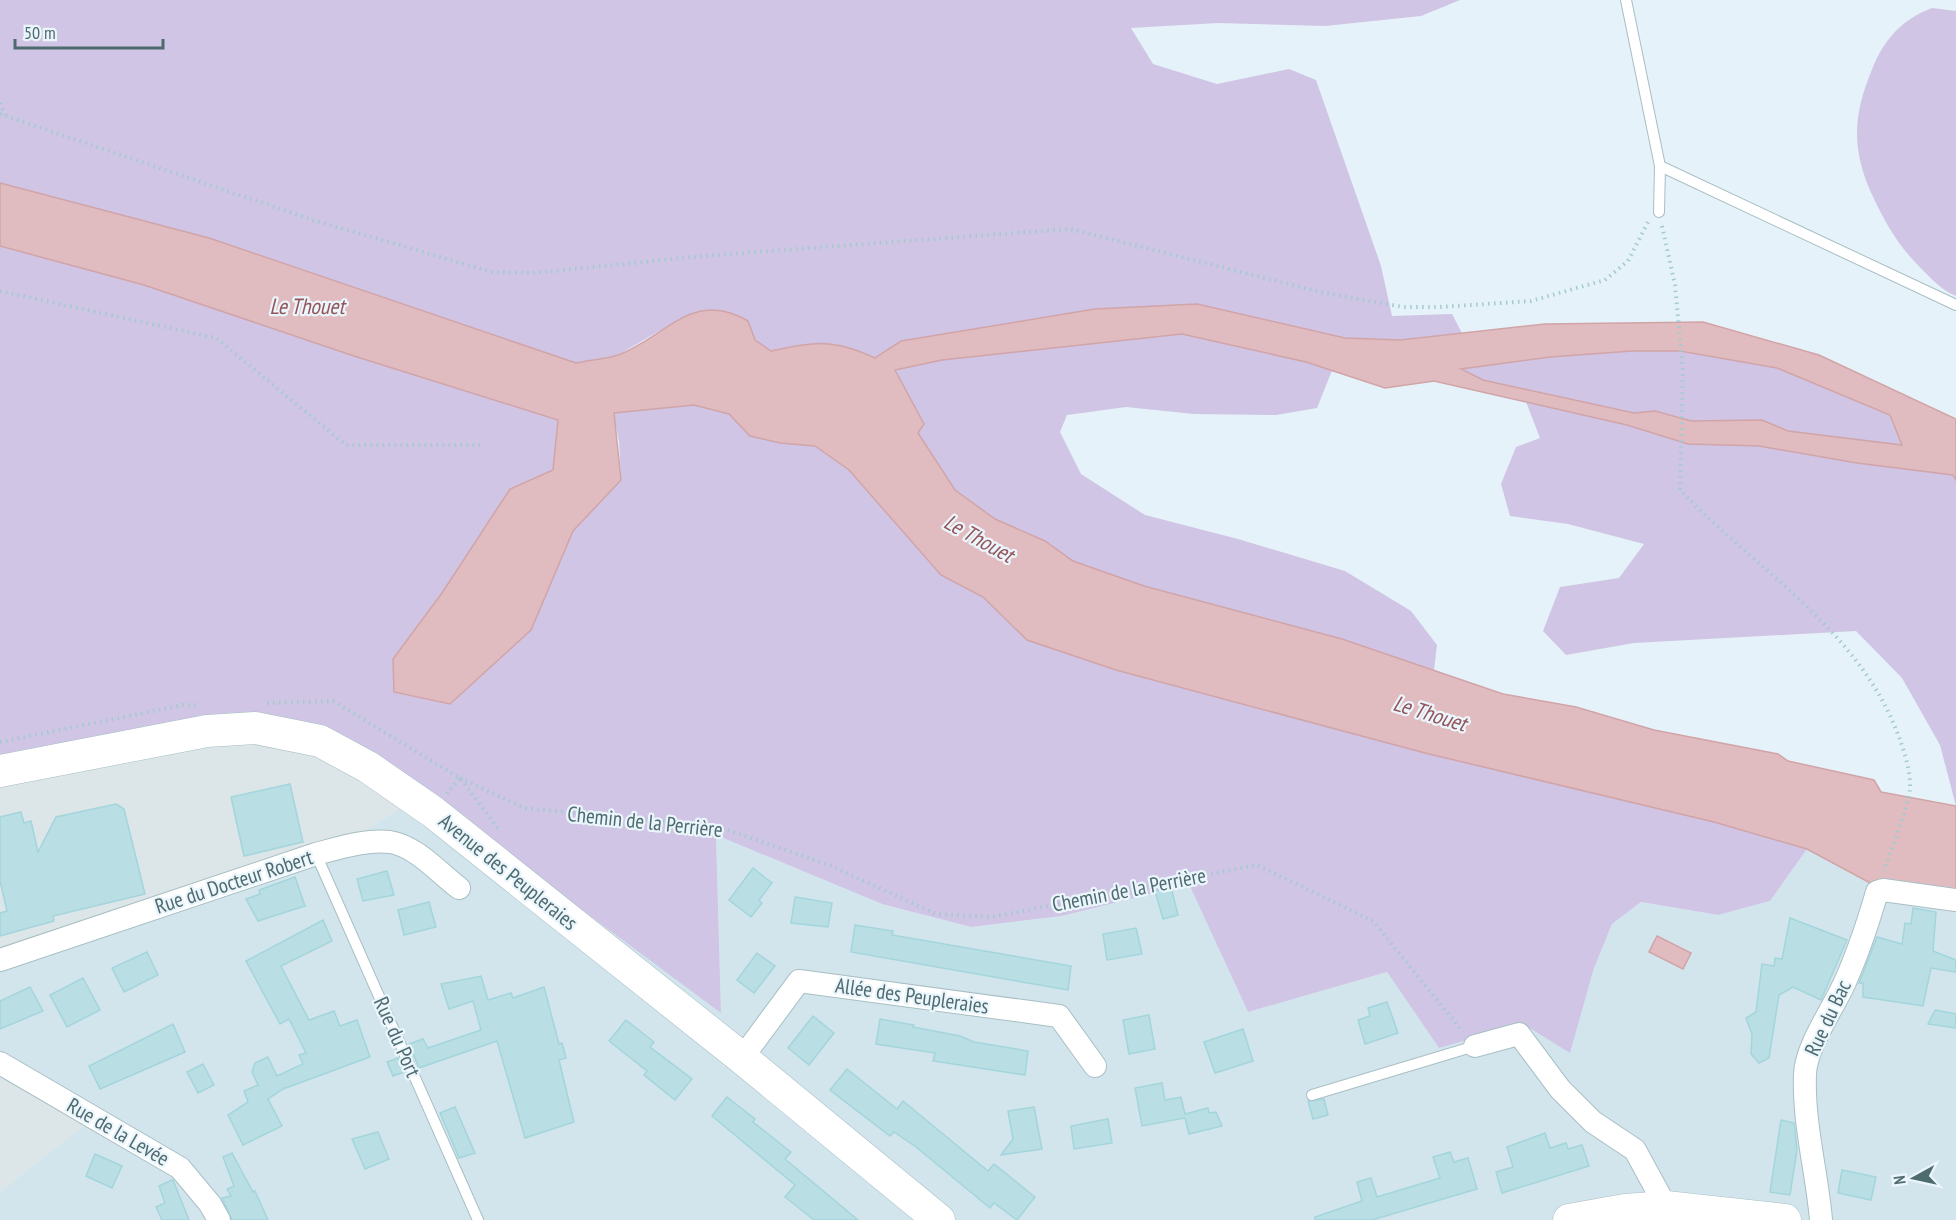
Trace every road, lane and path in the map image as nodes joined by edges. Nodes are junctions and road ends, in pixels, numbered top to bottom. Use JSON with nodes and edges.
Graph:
{"nodes":[{"id":1,"x":1626,"y":0,"type":"edge"},
{"id":2,"x":0,"y":103,"type":"edge"},
{"id":3,"x":2,"y":114,"type":"edge"},
{"id":4,"x":1660,"y":166,"type":"junction"},
{"id":5,"x":1659,"y":212,"type":"junction"},
{"id":6,"x":0,"y":291,"type":"edge"},
{"id":7,"x":1956,"y":305,"type":"edge"},
{"id":8,"x":483,"y":445,"type":"dead end"},
{"id":9,"x":0,"y":771,"type":"edge"},
{"id":10,"x":460,"y":778,"type":"dead end"},
{"id":11,"x":316,"y":854,"type":"junction"},
{"id":12,"x":459,"y":888,"type":"dead end"},
{"id":13,"x":1877,"y":892,"type":"junction"},
{"id":14,"x":1956,"y":900,"type":"edge"},
{"id":15,"x":0,"y":960,"type":"edge"},
{"id":16,"x":1475,"y":1047,"type":"junction"},
{"id":17,"x":742,"y":1058,"type":"junction"},
{"id":18,"x":0,"y":1063,"type":"edge"},
{"id":19,"x":1095,"y":1066,"type":"dead end"},
{"id":20,"x":1312,"y":1095,"type":"dead end"},
{"id":21,"x":1666,"y":1207,"type":"junction"},
{"id":22,"x":1771,"y":1219,"type":"edge"},
{"id":23,"x":219,"y":1220,"type":"edge"},
{"id":24,"x":478,"y":1220,"type":"edge"},
{"id":25,"x":939,"y":1220,"type":"edge"},
{"id":26,"x":1569,"y":1220,"type":"edge"},
{"id":27,"x":1821,"y":1220,"type":"edge"}],
"edges":[{"from":1,"to":4,"type":"lane"},
{"from":2,"to":3,"type":"path"},
{"from":3,"to":5,"type":"path"},
{"from":4,"to":5,"type":"lane"},
{"from":4,"to":7,"type":"lane"},
{"from":5,"to":13,"type":"path"},
{"from":6,"to":8,"type":"path"},
{"from":9,"to":17,"type":"street","name":"Avenue des Peupleraies"},
{"from":10,"to":16,"type":"path","name":"Chemin de la Perrière"},
{"from":11,"to":12,"type":"street","name":"Rue du Docteur Robert"},
{"from":11,"to":15,"type":"street","name":"Rue du Docteur Robert"},
{"from":11,"to":24,"type":"lane","name":"Rue du Port"},
{"from":13,"to":14,"type":"street"},
{"from":13,"to":27,"type":"street","name":"Rue du Bac"},
{"from":16,"to":20,"type":"lane"},
{"from":16,"to":21,"type":"street"},
{"from":17,"to":19,"type":"street","name":"Allée des Peupleraies"},
{"from":17,"to":25,"type":"street","name":"Avenue des Peupleraies"},
{"from":18,"to":23,"type":"street","name":"Rue de la Levée"},
{"from":21,"to":22,"type":"street"},
{"from":21,"to":26,"type":"street"}]}
